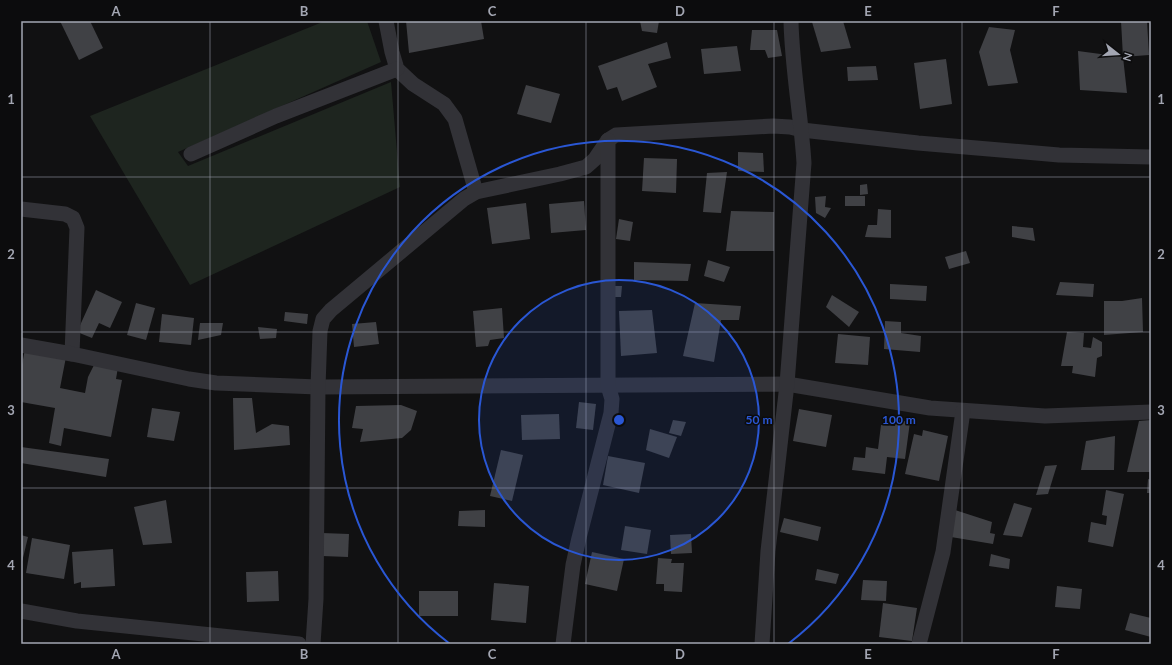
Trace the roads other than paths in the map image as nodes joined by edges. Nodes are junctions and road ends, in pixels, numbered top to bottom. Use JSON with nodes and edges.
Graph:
{"nodes":[{"id":1,"x":386,"y":21,"type":"edge"},
{"id":2,"x":791,"y":21,"type":"edge"},
{"id":3,"x":397,"y":69,"type":"junction"},
{"id":4,"x":802,"y":130,"type":"junction"},
{"id":5,"x":608,"y":140,"type":"junction"},
{"id":6,"x":192,"y":154,"type":"dead end"},
{"id":7,"x":1151,"y":157,"type":"edge"},
{"id":8,"x":476,"y":192,"type":"junction"},
{"id":9,"x":21,"y":209,"type":"edge"},
{"id":10,"x":21,"y":345,"type":"edge"},
{"id":11,"x":72,"y":354,"type":"junction"},
{"id":12,"x":787,"y":384,"type":"junction"},
{"id":13,"x":608,"y":386,"type":"junction"},
{"id":14,"x":318,"y":387,"type":"junction"},
{"id":15,"x":963,"y":411,"type":"junction"},
{"id":16,"x":1151,"y":412,"type":"edge"},
{"id":17,"x":21,"y":611,"type":"edge"},
{"id":18,"x":299,"y":644,"type":"edge"},
{"id":19,"x":313,"y":644,"type":"edge"},
{"id":20,"x":563,"y":644,"type":"edge"},
{"id":21,"x":762,"y":644,"type":"edge"},
{"id":22,"x":920,"y":644,"type":"edge"}],
"edges":[{"from":1,"to":3,"type":"street"},
{"from":2,"to":4,"type":"street"},
{"from":3,"to":6,"type":"street"},
{"from":3,"to":8,"type":"street"},
{"from":4,"to":5,"type":"street"},
{"from":4,"to":7,"type":"street"},
{"from":4,"to":12,"type":"street"},
{"from":5,"to":8,"type":"street"},
{"from":5,"to":13,"type":"street"},
{"from":8,"to":14,"type":"street"},
{"from":9,"to":11,"type":"street"},
{"from":10,"to":11,"type":"street"},
{"from":11,"to":14,"type":"street"},
{"from":12,"to":13,"type":"street"},
{"from":12,"to":15,"type":"street"},
{"from":12,"to":21,"type":"street"},
{"from":13,"to":14,"type":"street"},
{"from":13,"to":20,"type":"street"},
{"from":14,"to":19,"type":"street"},
{"from":15,"to":16,"type":"street"},
{"from":15,"to":22,"type":"street"},
{"from":17,"to":18,"type":"street"}]}
